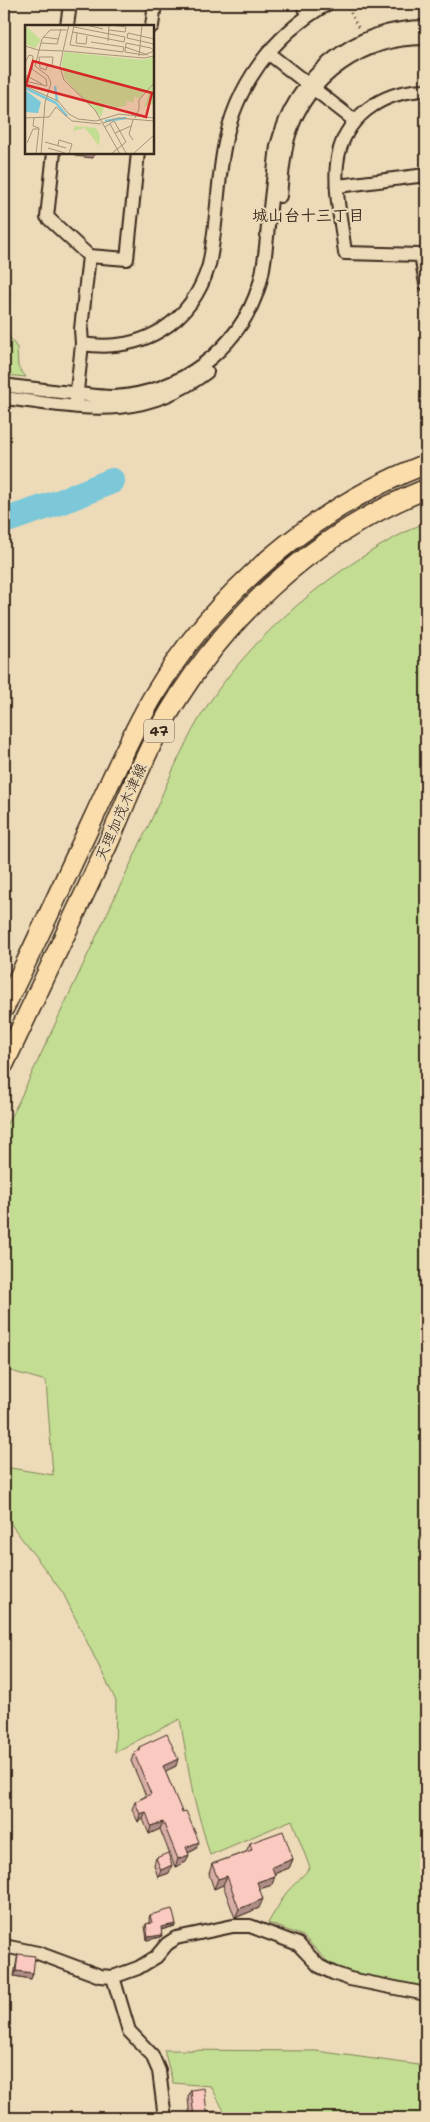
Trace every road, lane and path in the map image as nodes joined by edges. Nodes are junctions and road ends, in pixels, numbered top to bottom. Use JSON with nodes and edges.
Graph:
{"nodes":[{"id":1,"x":70,"y":4,"type":"edge"},
{"id":2,"x":155,"y":4,"type":"edge"},
{"id":3,"x":327,"y":4,"type":"edge"},
{"id":4,"x":346,"y":4,"type":"edge"},
{"id":5,"x":306,"y":9,"type":"edge"},
{"id":6,"x":67,"y":25,"type":"edge"},
{"id":7,"x":152,"y":25,"type":"edge"},
{"id":8,"x":426,"y":27,"type":"edge"},
{"id":9,"x":360,"y":31,"type":"dead end"},
{"id":10,"x":426,"y":38,"type":"edge"},
{"id":11,"x":268,"y":53,"type":"junction"},
{"id":12,"x":310,"y":86,"type":"junction"},
{"id":13,"x":426,"y":90,"type":"edge"},
{"id":14,"x":354,"y":121,"type":"junction"},
{"id":15,"x":54,"y":154,"type":"edge"},
{"id":16,"x":138,"y":154,"type":"edge"},
{"id":17,"x":426,"y":175,"type":"edge"},
{"id":18,"x":338,"y":186,"type":"junction"},
{"id":19,"x":89,"y":256,"type":"junction"},
{"id":20,"x":426,"y":284,"type":"edge"},
{"id":21,"x":82,"y":344,"type":"junction"},
{"id":22,"x":4,"y":385,"type":"edge"},
{"id":23,"x":77,"y":394,"type":"junction"},
{"id":24,"x":4,"y":398,"type":"edge"},
{"id":25,"x":75,"y":407,"type":"junction"},
{"id":26,"x":426,"y":464,"type":"edge"},
{"id":27,"x":426,"y":489,"type":"edge"},
{"id":28,"x":4,"y":1008,"type":"edge"},
{"id":29,"x":4,"y":1064,"type":"edge"},
{"id":30,"x":4,"y":1946,"type":"edge"},
{"id":31,"x":113,"y":1977,"type":"junction"},
{"id":32,"x":426,"y":1994,"type":"edge"},
{"id":33,"x":165,"y":2118,"type":"edge"}],
"edges":[{"from":1,"to":6,"type":"street"},
{"from":2,"to":7,"type":"street"},
{"from":3,"to":5,"type":"street"},
{"from":4,"to":9,"type":"path"},
{"from":5,"to":11,"type":"street"},
{"from":8,"to":12,"type":"street"},
{"from":10,"to":12,"type":"street"},
{"from":11,"to":12,"type":"street"},
{"from":11,"to":21,"type":"street"},
{"from":12,"to":14,"type":"street"},
{"from":12,"to":23,"type":"street"},
{"from":12,"to":25,"type":"street"},
{"from":13,"to":14,"type":"street"},
{"from":14,"to":18,"type":"street"},
{"from":15,"to":19,"type":"street"},
{"from":16,"to":19,"type":"street"},
{"from":17,"to":18,"type":"street"},
{"from":18,"to":20,"type":"street"},
{"from":19,"to":21,"type":"street"},
{"from":21,"to":23,"type":"street"},
{"from":22,"to":23,"type":"street"},
{"from":23,"to":25,"type":"street"},
{"from":24,"to":25,"type":"street"},
{"from":26,"to":28,"type":"main road","name":"天理加茂木津線","number":"47"},
{"from":27,"to":29,"type":"main road","name":"天理加茂木津線","number":"47"},
{"from":30,"to":31,"type":"street"},
{"from":31,"to":32,"type":"street"},
{"from":31,"to":33,"type":"street"}]}
